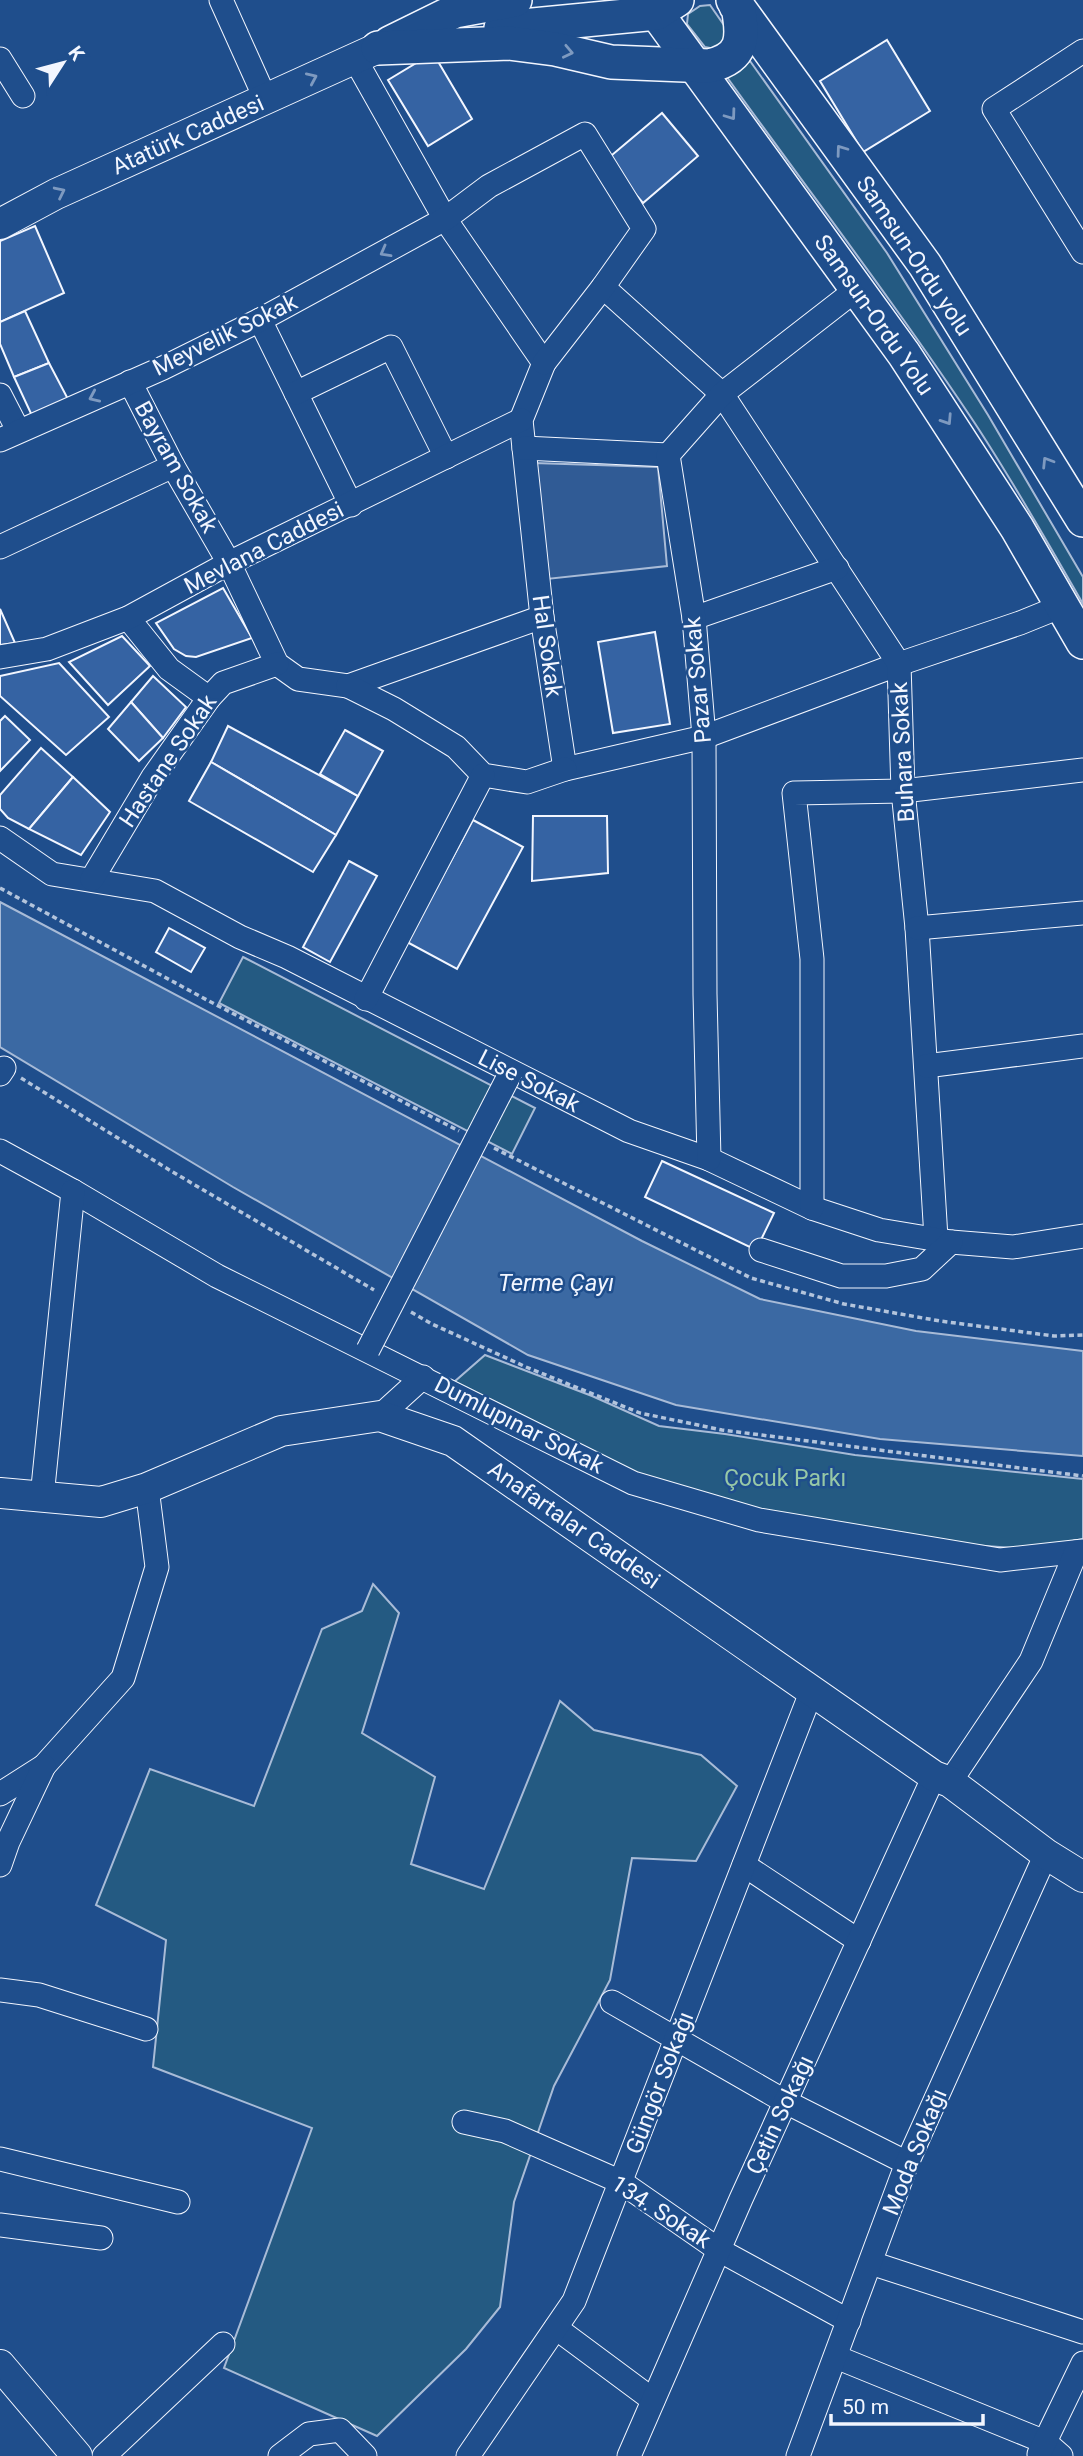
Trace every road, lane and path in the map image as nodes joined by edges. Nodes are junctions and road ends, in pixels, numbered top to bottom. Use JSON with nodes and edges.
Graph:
{"nodes":[{"id":1,"x":221,"y":0,"type":"edge"},
{"id":2,"x":515,"y":0,"type":"edge"},
{"id":3,"x":736,"y":2,"type":"edge"},
{"id":4,"x":660,"y":4,"type":"edge"},
{"id":5,"x":1083,"y":51,"type":"edge"},
{"id":6,"x":366,"y":54,"type":"junction"},
{"id":7,"x":0,"y":59,"type":"edge"},
{"id":8,"x":695,"y":66,"type":"junction"},
{"id":9,"x":23,"y":96,"type":"dead end"},
{"id":10,"x":266,"y":100,"type":"junction"},
{"id":11,"x":445,"y":219,"type":"junction"},
{"id":12,"x":0,"y":224,"type":"edge"},
{"id":13,"x":1083,"y":252,"type":"edge"},
{"id":14,"x":603,"y":287,"type":"junction"},
{"id":15,"x":857,"y":289,"type":"junction"},
{"id":16,"x":260,"y":320,"type":"junction"},
{"id":17,"x":544,"y":363,"type":"junction"},
{"id":18,"x":130,"y":382,"type":"junction"},
{"id":19,"x":296,"y":393,"type":"junction"},
{"id":20,"x":722,"y":394,"type":"junction"},
{"id":21,"x":0,"y":395,"type":"edge"},
{"id":22,"x":521,"y":420,"type":"junction"},
{"id":23,"x":9,"y":435,"type":"edge"},
{"id":24,"x":524,"y":448,"type":"junction"},
{"id":25,"x":668,"y":455,"type":"junction"},
{"id":26,"x":446,"y":457,"type":"junction"},
{"id":27,"x":173,"y":466,"type":"junction"},
{"id":28,"x":351,"y":505,"type":"junction"},
{"id":29,"x":1083,"y":520,"type":"edge"},
{"id":30,"x":0,"y":547,"type":"edge"},
{"id":31,"x":229,"y":563,"type":"junction"},
{"id":32,"x":837,"y":568,"type":"junction"},
{"id":33,"x":1062,"y":606,"type":"junction"},
{"id":34,"x":542,"y":617,"type":"junction"},
{"id":35,"x":128,"y":618,"type":"junction"},
{"id":36,"x":694,"y":618,"type":"junction"},
{"id":37,"x":1083,"y":642,"type":"edge"},
{"id":38,"x":0,"y":657,"type":"edge"},
{"id":39,"x":277,"y":664,"type":"junction"},
{"id":40,"x":899,"y":664,"type":"junction"},
{"id":41,"x":348,"y":686,"type":"junction"},
{"id":42,"x":208,"y":698,"type":"junction"},
{"id":43,"x":704,"y":737,"type":"junction"},
{"id":44,"x":565,"y":769,"type":"junction"},
{"id":45,"x":1083,"y":770,"type":"edge"},
{"id":46,"x":483,"y":775,"type":"junction"},
{"id":47,"x":903,"y":790,"type":"junction"},
{"id":48,"x":0,"y":838,"type":"edge"},
{"id":49,"x":92,"y":879,"type":"junction"},
{"id":50,"x":0,"y":888,"type":"edge"},
{"id":51,"x":1083,"y":913,"type":"edge"},
{"id":52,"x":918,"y":928,"type":"junction"},
{"id":53,"x":366,"y":999,"type":"junction"},
{"id":54,"x":1083,"y":1046,"type":"edge"},
{"id":55,"x":926,"y":1066,"type":"junction"},
{"id":56,"x":2,"y":1071,"type":"edge"},
{"id":57,"x":511,"y":1072,"type":"junction"},
{"id":58,"x":464,"y":1133,"type":"dead end"},
{"id":59,"x":488,"y":1145,"type":"dead end"},
{"id":60,"x":0,"y":1151,"type":"edge"},
{"id":61,"x":709,"y":1159,"type":"junction"},
{"id":62,"x":73,"y":1191,"type":"junction"},
{"id":63,"x":812,"y":1208,"type":"junction"},
{"id":64,"x":1083,"y":1236,"type":"edge"},
{"id":65,"x":944,"y":1240,"type":"junction"},
{"id":66,"x":761,"y":1250,"type":"dead end"},
{"id":67,"x":385,"y":1296,"type":"dead end"},
{"id":68,"x":408,"y":1310,"type":"dead end"},
{"id":69,"x":1083,"y":1335,"type":"edge"},
{"id":70,"x":368,"y":1350,"type":"junction"},
{"id":71,"x":423,"y":1377,"type":"junction"},
{"id":72,"x":380,"y":1416,"type":"junction"},
{"id":73,"x":1083,"y":1476,"type":"edge"},
{"id":74,"x":147,"y":1488,"type":"junction"},
{"id":75,"x":0,"y":1493,"type":"edge"},
{"id":76,"x":42,"y":1497,"type":"junction"},
{"id":77,"x":1080,"y":1551,"type":"edge"},
{"id":78,"x":812,"y":1690,"type":"junction"},
{"id":79,"x":44,"y":1766,"type":"junction"},
{"id":80,"x":942,"y":1779,"type":"junction"},
{"id":81,"x":0,"y":1794,"type":"edge"},
{"id":82,"x":1046,"y":1854,"type":"junction"},
{"id":83,"x":0,"y":1865,"type":"edge"},
{"id":84,"x":744,"y":1865,"type":"junction"},
{"id":85,"x":1083,"y":1877,"type":"edge"},
{"id":86,"x":859,"y":1941,"type":"junction"},
{"id":87,"x":0,"y":1990,"type":"edge"},
{"id":88,"x":612,"y":2001,"type":"dead end"},
{"id":89,"x":146,"y":2029,"type":"dead end"},
{"id":90,"x":678,"y":2038,"type":"junction"},
{"id":91,"x":786,"y":2102,"type":"junction"},
{"id":92,"x":464,"y":2122,"type":"dead end"},
{"id":93,"x":0,"y":2159,"type":"edge"},
{"id":94,"x":907,"y":2163,"type":"junction"},
{"id":95,"x":621,"y":2182,"type":"junction"},
{"id":96,"x":178,"y":2202,"type":"dead end"},
{"id":97,"x":0,"y":2225,"type":"edge"},
{"id":98,"x":101,"y":2238,"type":"dead end"},
{"id":99,"x":719,"y":2250,"type":"junction"},
{"id":100,"x":871,"y":2263,"type":"junction"},
{"id":101,"x":849,"y":2321,"type":"junction"},
{"id":102,"x":556,"y":2328,"type":"junction"},
{"id":103,"x":1083,"y":2332,"type":"edge"},
{"id":104,"x":223,"y":2344,"type":"dead end"},
{"id":105,"x":836,"y":2357,"type":"junction"},
{"id":106,"x":1083,"y":2362,"type":"edge"},
{"id":107,"x":0,"y":2365,"type":"edge"},
{"id":108,"x":653,"y":2400,"type":"junction"},
{"id":109,"x":1048,"y":2451,"type":"edge"},
{"id":110,"x":77,"y":2456,"type":"edge"},
{"id":111,"x":104,"y":2456,"type":"edge"},
{"id":112,"x":280,"y":2456,"type":"edge"},
{"id":113,"x":365,"y":2456,"type":"edge"},
{"id":114,"x":468,"y":2456,"type":"edge"},
{"id":115,"x":629,"y":2456,"type":"edge"},
{"id":116,"x":798,"y":2456,"type":"edge"}],
"edges":[{"from":1,"to":10,"type":"street"},
{"from":2,"to":6,"type":"highway"},
{"from":3,"to":8,"type":"highway"},
{"from":29,"to":3,"type":"highway","name":"Samsun-Ordu yolu","one_way":true},
{"from":4,"to":6,"type":"highway"},
{"from":4,"to":8,"type":"highway","name":"Samsun-Ordu Yolu"},
{"from":5,"to":13,"type":"street"},
{"from":6,"to":8,"type":"highway","one_way":true},
{"from":10,"to":6,"type":"main road","name":"Atatürk Caddesi","one_way":true},
{"from":6,"to":11,"type":"street"},
{"from":7,"to":9,"type":"street"},
{"from":8,"to":15,"type":"highway","name":"Samsun-Ordu Yolu","one_way":true},
{"from":12,"to":10,"type":"main road","name":"Atatürk Caddesi","one_way":true},
{"from":11,"to":14,"type":"street","name":"Meyvelik Sokak"},
{"from":11,"to":16,"type":"street","name":"Meyvelik Sokak","one_way":true},
{"from":11,"to":17,"type":"street"},
{"from":14,"to":17,"type":"street","name":"Hal Sokak"},
{"from":14,"to":20,"type":"street","name":"Buhara Sokak"},
{"from":15,"to":20,"type":"street"},
{"from":15,"to":33,"type":"highway","name":"Samsun-Ordu Yolu","one_way":true},
{"from":16,"to":18,"type":"street","name":"Meyvelik Sokak"},
{"from":16,"to":19,"type":"street"},
{"from":17,"to":22,"type":"street","name":"Hal Sokak"},
{"from":18,"to":23,"type":"street","name":"Meyvelik Sokak","one_way":true},
{"from":18,"to":27,"type":"street","name":"Bayram Sokak"},
{"from":19,"to":26,"type":"street"},
{"from":19,"to":28,"type":"street"},
{"from":20,"to":25,"type":"street"},
{"from":20,"to":32,"type":"street","name":"Buhara Sokak"},
{"from":21,"to":23,"type":"street"},
{"from":22,"to":24,"type":"street","name":"Hal Sokak"},
{"from":22,"to":26,"type":"street","name":"Mevlana Caddesi"},
{"from":24,"to":25,"type":"street"},
{"from":24,"to":34,"type":"street","name":"Hal Sokak"},
{"from":25,"to":36,"type":"street","name":"Pazar Sokak"},
{"from":26,"to":28,"type":"street","name":"Mevlana Caddesi"},
{"from":27,"to":30,"type":"street"},
{"from":27,"to":31,"type":"street","name":"Bayram Sokak"},
{"from":28,"to":31,"type":"street","name":"Mevlana Caddesi"},
{"from":31,"to":35,"type":"street","name":"Mevlana Caddesi"},
{"from":31,"to":39,"type":"street","name":"Bayram Sokak"},
{"from":32,"to":36,"type":"street"},
{"from":32,"to":40,"type":"street","name":"Buhara Sokak"},
{"from":33,"to":37,"type":"highway","name":"Samsun-Ordu Yolu"},
{"from":33,"to":40,"type":"street"},
{"from":34,"to":41,"type":"street"},
{"from":34,"to":44,"type":"street","name":"Hal Sokak"},
{"from":35,"to":38,"type":"street","name":"Mevlana Caddesi"},
{"from":35,"to":42,"type":"street"},
{"from":36,"to":43,"type":"street","name":"Pazar Sokak"},
{"from":39,"to":41,"type":"street"},
{"from":39,"to":42,"type":"street","name":"Hastane Sokak"},
{"from":40,"to":43,"type":"street"},
{"from":40,"to":47,"type":"street","name":"Buhara Sokak"},
{"from":41,"to":46,"type":"street"},
{"from":42,"to":49,"type":"street","name":"Hastane Sokak"},
{"from":43,"to":44,"type":"street"},
{"from":43,"to":61,"type":"street","name":"Pazar Sokak"},
{"from":44,"to":46,"type":"street"},
{"from":45,"to":47,"type":"street"},
{"from":46,"to":53,"type":"street"},
{"from":47,"to":52,"type":"street","name":"Buhara Sokak"},
{"from":47,"to":63,"type":"street"},
{"from":48,"to":49,"type":"street","name":"Lise Sokak"},
{"from":49,"to":53,"type":"street","name":"Lise Sokak"},
{"from":50,"to":58,"type":"path"},
{"from":51,"to":52,"type":"street"},
{"from":52,"to":55,"type":"street","name":"Buhara Sokak"},
{"from":53,"to":57,"type":"street","name":"Lise Sokak"},
{"from":54,"to":55,"type":"street"},
{"from":55,"to":65,"type":"street","name":"Buhara Sokak"},
{"from":56,"to":67,"type":"path"},
{"from":57,"to":61,"type":"street","name":"Lise Sokak"},
{"from":57,"to":70,"type":"street","bridge":true},
{"from":59,"to":69,"type":"path"},
{"from":60,"to":62,"type":"street","name":"Dumlupınar Sokak"},
{"from":61,"to":63,"type":"street","name":"Lise Sokak"},
{"from":62,"to":70,"type":"street","name":"Dumlupınar Sokak"},
{"from":62,"to":76,"type":"street"},
{"from":63,"to":65,"type":"street","name":"Lise Sokak"},
{"from":64,"to":65,"type":"street","name":"Lise Sokak"},
{"from":65,"to":66,"type":"street"},
{"from":68,"to":73,"type":"path"},
{"from":70,"to":71,"type":"street","name":"Dumlupınar Sokak"},
{"from":71,"to":72,"type":"street"},
{"from":71,"to":77,"type":"street","name":"Dumlupınar Sokak"},
{"from":72,"to":74,"type":"main road","name":"Anafartalar Caddesi"},
{"from":72,"to":78,"type":"main road","name":"Anafartalar Caddesi"},
{"from":74,"to":76,"type":"main road","name":"Anafartalar Caddesi"},
{"from":74,"to":79,"type":"street"},
{"from":75,"to":76,"type":"main road","name":"Anafartalar Caddesi"},
{"from":77,"to":80,"type":"street","name":"Çetin Sokağı"},
{"from":78,"to":80,"type":"main road","name":"Anafartalar Caddesi"},
{"from":78,"to":84,"type":"street","name":"Güngör Sokağı"},
{"from":79,"to":81,"type":"street"},
{"from":79,"to":83,"type":"street"},
{"from":80,"to":82,"type":"main road","name":"Anafartalar Caddesi"},
{"from":80,"to":86,"type":"street","name":"Çetin Sokağı"},
{"from":82,"to":85,"type":"main road","name":"Anafartalar Caddesi"},
{"from":82,"to":94,"type":"street","name":"Moda Sokağı"},
{"from":84,"to":86,"type":"street"},
{"from":84,"to":90,"type":"street","name":"Güngör Sokağı"},
{"from":86,"to":91,"type":"street","name":"Çetin Sokağı"},
{"from":87,"to":89,"type":"street"},
{"from":88,"to":90,"type":"street"},
{"from":90,"to":91,"type":"street"},
{"from":90,"to":95,"type":"street","name":"Güngör Sokağı"},
{"from":91,"to":94,"type":"street"},
{"from":91,"to":99,"type":"street","name":"Çetin Sokağı"},
{"from":92,"to":95,"type":"street","name":"134. Sokak"},
{"from":93,"to":96,"type":"street"},
{"from":94,"to":100,"type":"street","name":"Moda Sokağı"},
{"from":95,"to":99,"type":"street","name":"134. Sokak"},
{"from":95,"to":102,"type":"street","name":"Güngör Sokağı"},
{"from":97,"to":98,"type":"street"},
{"from":99,"to":101,"type":"street","name":"134. Sokak"},
{"from":99,"to":108,"type":"street","name":"Çetin Sokağı"},
{"from":100,"to":101,"type":"street","name":"Moda Sokağı"},
{"from":100,"to":103,"type":"street"},
{"from":101,"to":105,"type":"street","name":"Moda Sokağı"},
{"from":102,"to":108,"type":"street"},
{"from":102,"to":114,"type":"street","name":"Güngör Sokağı"},
{"from":104,"to":111,"type":"street"},
{"from":105,"to":109,"type":"street"},
{"from":105,"to":116,"type":"street","name":"Moda Sokağı"},
{"from":106,"to":109,"type":"street"},
{"from":107,"to":110,"type":"main road"},
{"from":108,"to":115,"type":"street","name":"Çetin Sokağı"},
{"from":112,"to":113,"type":"street"}]}
